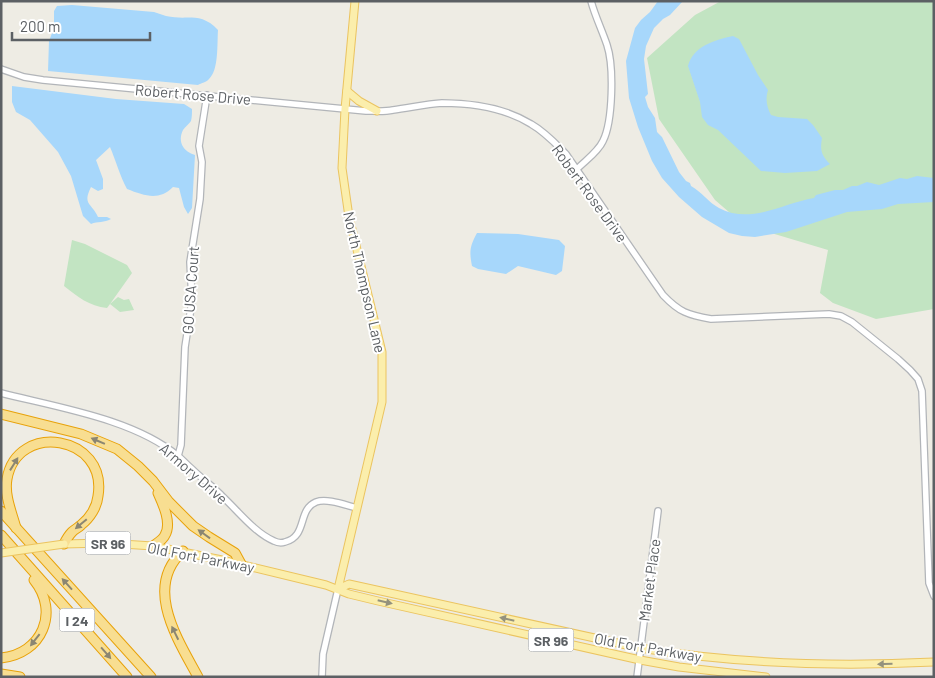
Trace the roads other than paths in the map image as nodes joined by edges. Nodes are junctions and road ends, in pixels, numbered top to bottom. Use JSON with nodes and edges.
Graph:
{"nodes":[{"id":1,"x":355,"y":1,"type":"edge"},
{"id":2,"x":591,"y":1,"type":"edge"},
{"id":3,"x":1,"y":69,"type":"edge"},
{"id":4,"x":347,"y":91,"type":"junction"},
{"id":5,"x":207,"y":95,"type":"junction"},
{"id":6,"x":345,"y":109,"type":"junction"},
{"id":7,"x":377,"y":111,"type":"junction"},
{"id":8,"x":577,"y":169,"type":"junction"},
{"id":9,"x":1,"y":393,"type":"edge"},
{"id":10,"x":1,"y":414,"type":"edge"},
{"id":11,"x":178,"y":456,"type":"junction"},
{"id":12,"x":138,"y":466,"type":"junction"},
{"id":13,"x":357,"y":508,"type":"junction"},
{"id":14,"x":658,"y":511,"type":"dead end"},
{"id":15,"x":1,"y":512,"type":"edge"},
{"id":16,"x":16,"y":528,"type":"junction"},
{"id":17,"x":1,"y":535,"type":"edge"},
{"id":18,"x":64,"y":544,"type":"junction"},
{"id":19,"x":153,"y":546,"type":"junction"},
{"id":20,"x":183,"y":551,"type":"junction"},
{"id":21,"x":1,"y":553,"type":"edge"},
{"id":22,"x":27,"y":564,"type":"junction"},
{"id":23,"x":241,"y":564,"type":"junction"},
{"id":24,"x":931,"y":584,"type":"edge"},
{"id":25,"x":338,"y":588,"type":"junction"},
{"id":26,"x":934,"y":596,"type":"edge"},
{"id":27,"x":640,"y":648,"type":"junction"},
{"id":28,"x":1,"y":658,"type":"edge"},
{"id":29,"x":640,"y":660,"type":"junction"},
{"id":30,"x":934,"y":662,"type":"edge"},
{"id":31,"x":1,"y":674,"type":"edge"},
{"id":32,"x":20,"y":677,"type":"edge"},
{"id":33,"x":126,"y":677,"type":"edge"},
{"id":34,"x":151,"y":677,"type":"edge"},
{"id":35,"x":198,"y":677,"type":"edge"},
{"id":36,"x":322,"y":677,"type":"edge"},
{"id":37,"x":637,"y":677,"type":"edge"},
{"id":38,"x":766,"y":677,"type":"edge"}],
"edges":[{"from":1,"to":4,"type":"main road","name":"North Thompson Lane"},
{"from":2,"to":8,"type":"street"},
{"from":3,"to":5,"type":"street","name":"Robert Rose Drive"},
{"from":4,"to":6,"type":"main road","name":"North Thompson Lane"},
{"from":4,"to":7,"type":"main road"},
{"from":5,"to":6,"type":"street","name":"Robert Rose Drive"},
{"from":5,"to":11,"type":"street","name":"GO USA Court"},
{"from":6,"to":7,"type":"street","name":"Robert Rose Drive"},
{"from":6,"to":13,"type":"main road","name":"North Thompson Lane"},
{"from":7,"to":8,"type":"street","name":"Robert Rose Drive"},
{"from":8,"to":24,"type":"street","name":"Robert Rose Drive"},
{"from":9,"to":11,"type":"street","name":"Armory Drive"},
{"from":12,"to":10,"type":"highway","one_way":true},
{"from":11,"to":13,"type":"street","name":"Armory Drive"},
{"from":12,"to":19,"type":"highway"},
{"from":23,"to":12,"type":"highway","one_way":true},
{"from":13,"to":25,"type":"main road","name":"North Thompson Lane"},
{"from":14,"to":27,"type":"street","name":"Market Place"},
{"from":15,"to":16,"type":"highway","number":"I 24"},
{"from":16,"to":18,"type":"highway","one_way":true},
{"from":34,"to":16,"type":"highway","number":"I 24","one_way":true},
{"from":17,"to":22,"type":"highway","number":"I 24"},
{"from":18,"to":19,"type":"main road","name":"Old Fort Parkway","number":"SR 96"},
{"from":18,"to":21,"type":"main road","name":"Old Fort Parkway","number":"SR 96","bridge":true},
{"from":19,"to":20,"type":"main road","name":"Old Fort Parkway","number":"SR 96"},
{"from":20,"to":23,"type":"main road","name":"Old Fort Parkway","number":"SR 96"},
{"from":35,"to":20,"type":"highway","one_way":true},
{"from":22,"to":28,"type":"highway","one_way":true},
{"from":22,"to":33,"type":"highway","number":"I 24","one_way":true},
{"from":23,"to":25,"type":"main road","name":"Old Fort Parkway","number":"SR 96"},
{"from":24,"to":26,"type":"street","name":"Robert Rose Drive"},
{"from":27,"to":25,"type":"main road","name":"Old Fort Parkway","number":"SR 96","one_way":true},
{"from":25,"to":29,"type":"main road","name":"Old Fort Parkway","number":"SR 96","one_way":true},
{"from":25,"to":36,"type":"street"},
{"from":27,"to":29,"type":"street","name":"Market Place"},
{"from":30,"to":27,"type":"main road","name":"Old Fort Parkway","number":"SR 96","one_way":true},
{"from":29,"to":37,"type":"street","name":"Market Place"},
{"from":29,"to":38,"type":"main road","name":"Old Fort Parkway","number":"SR 96"},
{"from":31,"to":32,"type":"highway"}]}
